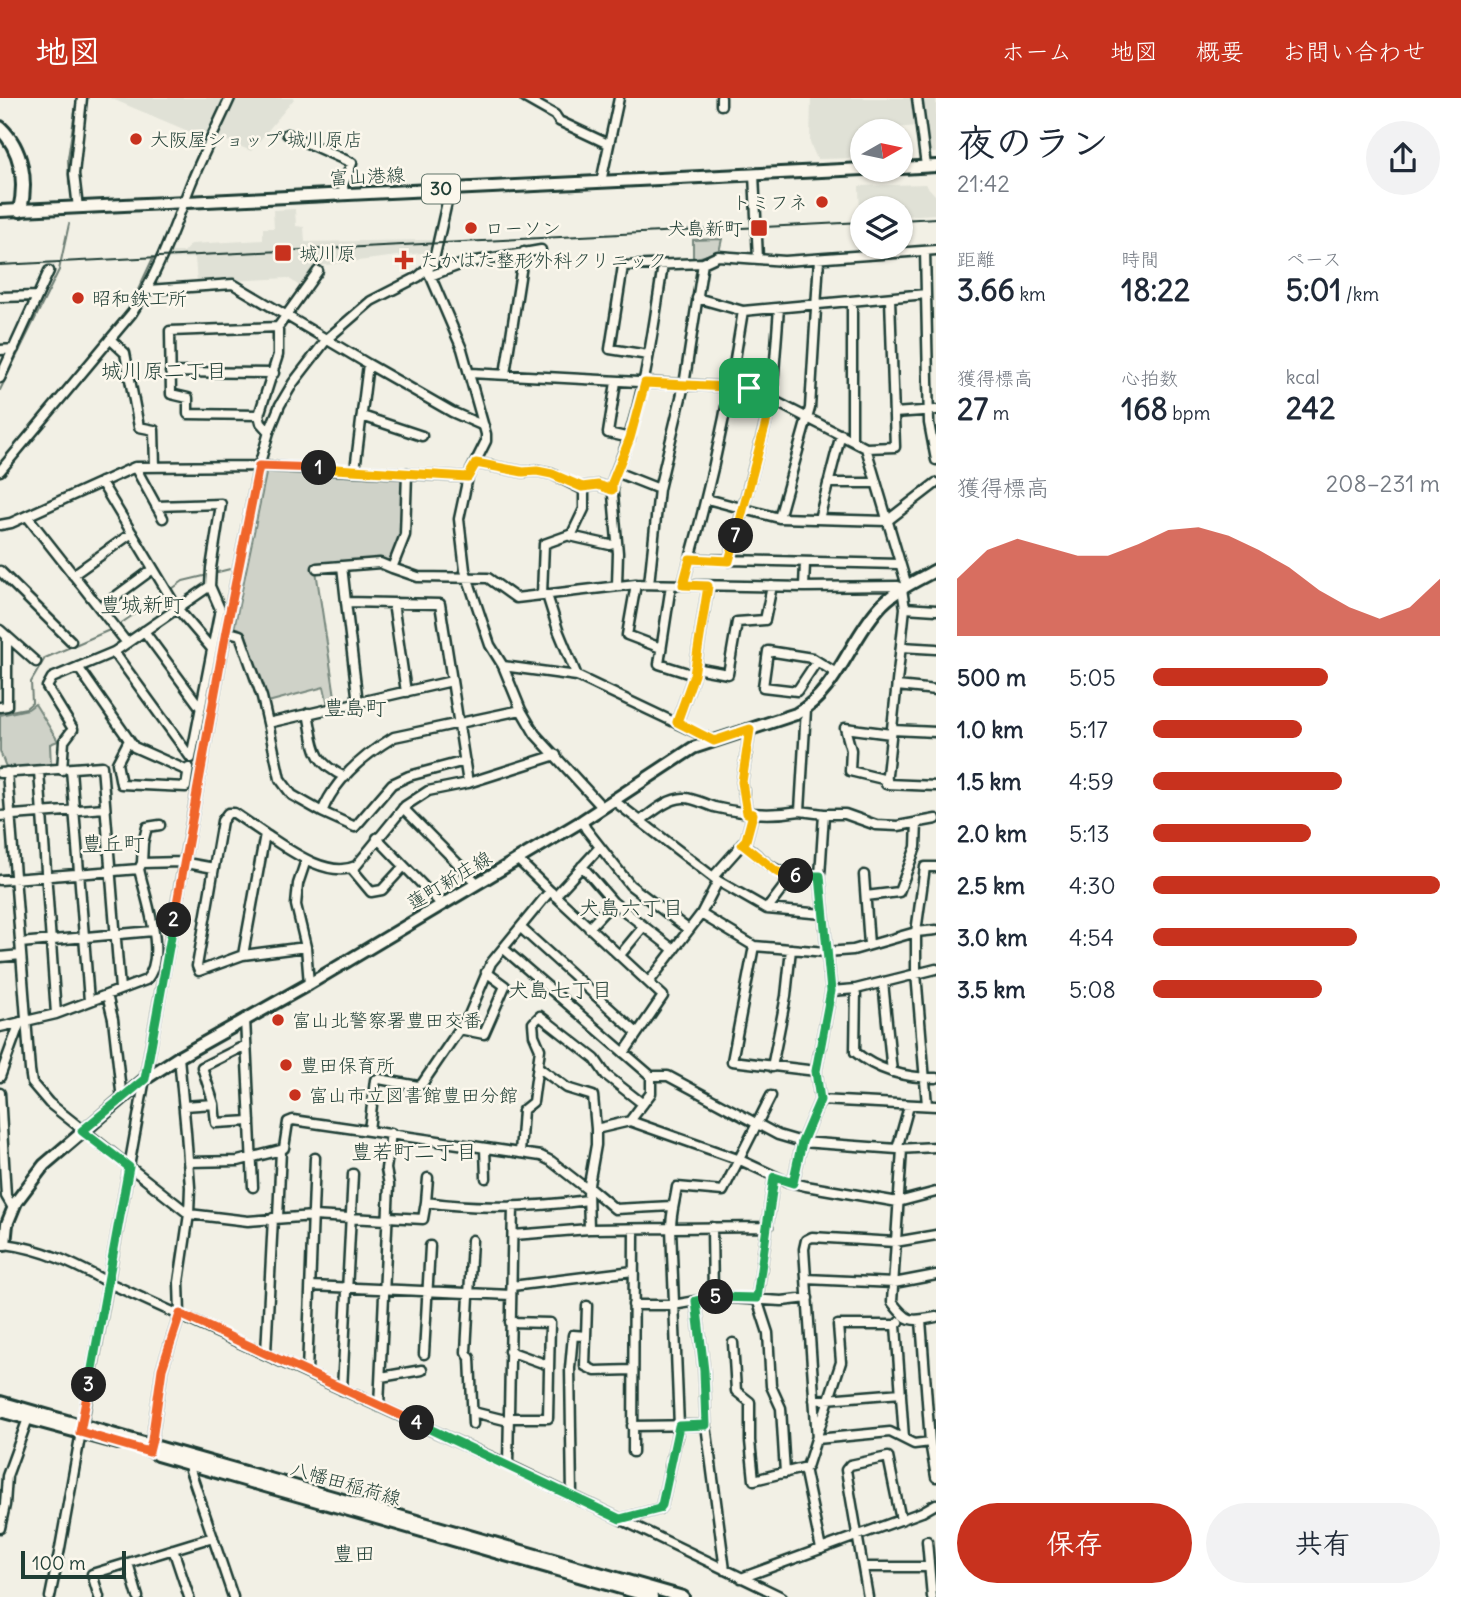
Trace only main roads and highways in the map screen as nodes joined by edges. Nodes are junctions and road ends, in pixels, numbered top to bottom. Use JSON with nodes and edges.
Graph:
{"nodes":[{"id":1,"x":0,"y":128,"type":"edge"},
{"id":2,"x":0,"y":138,"type":"edge"},
{"id":3,"x":850,"y":170,"type":"edge"},
{"id":4,"x":20,"y":210,"type":"junction"},
{"id":5,"x":0,"y":211,"type":"edge"},
{"id":6,"x":936,"y":570,"type":"edge"},
{"id":7,"x":3,"y":1244,"type":"edge"},
{"id":8,"x":0,"y":1402,"type":"edge"},
{"id":9,"x":0,"y":1411,"type":"edge"},
{"id":10,"x":29,"y":1415,"type":"junction"},
{"id":11,"x":189,"y":1461,"type":"junction"},
{"id":12,"x":652,"y":1597,"type":"edge"},
{"id":13,"x":683,"y":1597,"type":"edge"}],
"edges":[{"from":1,"to":4,"type":"highway"},
{"from":2,"to":4,"type":"highway"},
{"from":3,"to":4,"type":"main road","name":"富山港線","number":"30"},
{"from":4,"to":5,"type":"main road","name":"富山港線","number":"30"},
{"from":6,"to":7,"type":"main road","name":"蓮町新庄線"},
{"from":8,"to":10,"type":"main road","name":"八幡田稲荷線"},
{"from":9,"to":10,"type":"main road","name":"八幡田稲荷線"},
{"from":10,"to":11,"type":"main road","name":"八幡田稲荷線"},
{"from":11,"to":12,"type":"main road","name":"八幡田稲荷線"},
{"from":11,"to":13,"type":"main road","name":"八幡田稲荷線"}]}
